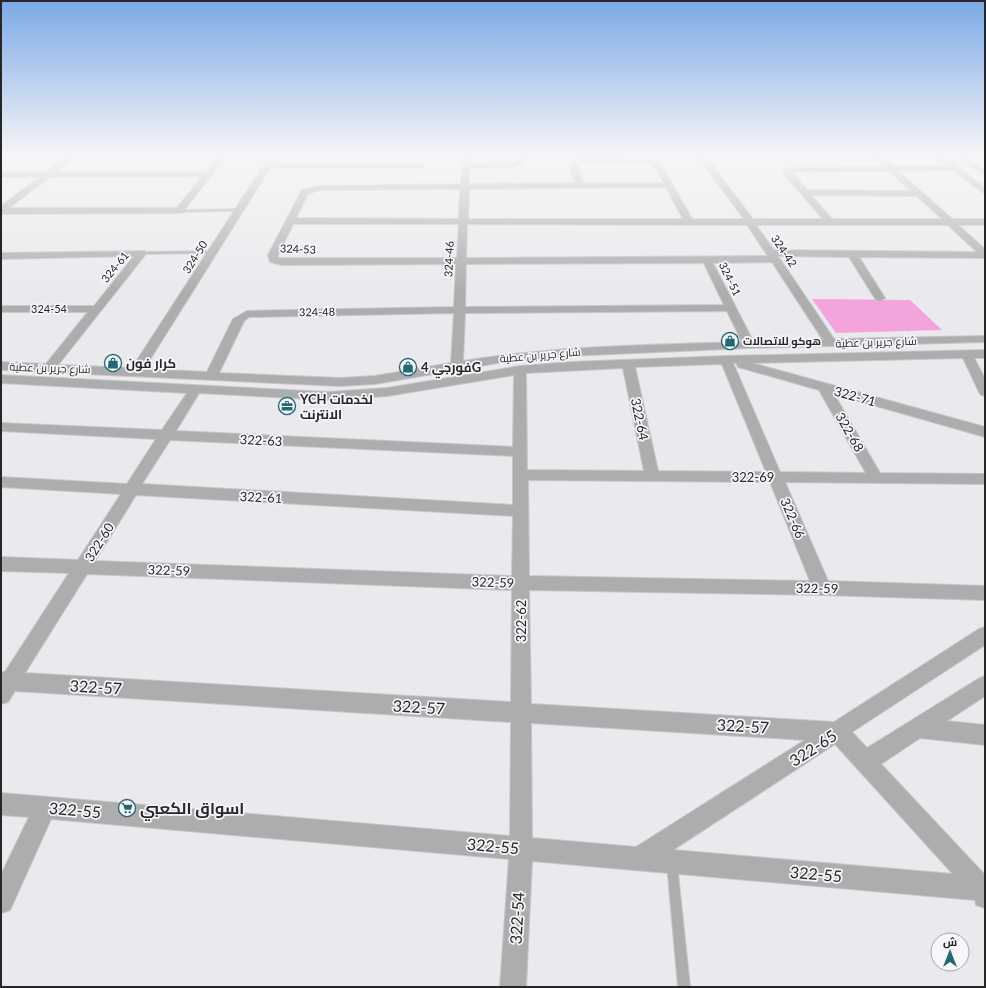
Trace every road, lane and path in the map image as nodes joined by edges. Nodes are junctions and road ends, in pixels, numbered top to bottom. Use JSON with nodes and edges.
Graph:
{"nodes":[{"id":1,"x":14,"y":200,"type":"edge"},
{"id":2,"x":188,"y":200,"type":"edge"},
{"id":3,"x":245,"y":200,"type":"edge"},
{"id":4,"x":302,"y":200,"type":"edge"},
{"id":5,"x":464,"y":200,"type":"edge"},
{"id":6,"x":677,"y":200,"type":"edge"},
{"id":7,"x":734,"y":200,"type":"edge"},
{"id":8,"x":811,"y":200,"type":"edge"},
{"id":9,"x":925,"y":200,"type":"edge"},
{"id":10,"x":1,"y":210,"type":"edge"},
{"id":11,"x":239,"y":210,"type":"junction"},
{"id":12,"x":179,"y":211,"type":"junction"},
{"id":13,"x":290,"y":221,"type":"junction"},
{"id":14,"x":463,"y":221,"type":"junction"},
{"id":15,"x":689,"y":222,"type":"junction"},
{"id":16,"x":750,"y":222,"type":"junction"},
{"id":17,"x":830,"y":222,"type":"junction"},
{"id":18,"x":950,"y":222,"type":"junction"},
{"id":19,"x":985,"y":222,"type":"edge"},
{"id":20,"x":212,"y":252,"type":"junction"},
{"id":21,"x":142,"y":253,"type":"junction"},
{"id":22,"x":852,"y":254,"type":"junction"},
{"id":23,"x":985,"y":255,"type":"edge"},
{"id":24,"x":1,"y":256,"type":"edge"},
{"id":25,"x":774,"y":256,"type":"junction"},
{"id":26,"x":707,"y":260,"type":"junction"},
{"id":27,"x":461,"y":261,"type":"junction"},
{"id":28,"x":880,"y":298,"type":"dead end"},
{"id":29,"x":731,"y":308,"type":"junction"},
{"id":30,"x":1,"y":309,"type":"edge"},
{"id":31,"x":96,"y":309,"type":"junction"},
{"id":32,"x":459,"y":310,"type":"junction"},
{"id":33,"x":985,"y":338,"type":"edge"},
{"id":34,"x":831,"y":343,"type":"junction"},
{"id":35,"x":749,"y":344,"type":"junction"},
{"id":36,"x":665,"y":348,"type":"junction"},
{"id":37,"x":985,"y":354,"type":"edge"},
{"id":38,"x":967,"y":355,"type":"junction"},
{"id":39,"x":726,"y":360,"type":"junction"},
{"id":40,"x":669,"y":361,"type":"junction"},
{"id":41,"x":628,"y":363,"type":"junction"},
{"id":42,"x":1,"y":366,"type":"edge"},
{"id":43,"x":457,"y":366,"type":"junction"},
{"id":44,"x":50,"y":367,"type":"junction"},
{"id":45,"x":520,"y":370,"type":"junction"},
{"id":46,"x":136,"y":372,"type":"junction"},
{"id":47,"x":212,"y":375,"type":"junction"},
{"id":48,"x":1,"y":379,"type":"edge"},
{"id":49,"x":301,"y":380,"type":"junction"},
{"id":50,"x":824,"y":387,"type":"junction"},
{"id":51,"x":196,"y":388,"type":"junction"},
{"id":52,"x":985,"y":392,"type":"edge"},
{"id":53,"x":294,"y":394,"type":"junction"},
{"id":54,"x":1,"y":427,"type":"edge"},
{"id":55,"x":985,"y":432,"type":"edge"},
{"id":56,"x":166,"y":435,"type":"junction"},
{"id":57,"x":520,"y":452,"type":"junction"},
{"id":58,"x":520,"y":475,"type":"junction"},
{"id":59,"x":652,"y":476,"type":"junction"},
{"id":60,"x":775,"y":477,"type":"junction"},
{"id":61,"x":876,"y":478,"type":"junction"},
{"id":62,"x":985,"y":478,"type":"edge"},
{"id":63,"x":1,"y":482,"type":"edge"},
{"id":64,"x":132,"y":489,"type":"junction"},
{"id":65,"x":520,"y":511,"type":"junction"},
{"id":66,"x":1,"y":564,"type":"edge"},
{"id":67,"x":82,"y":567,"type":"junction"},
{"id":68,"x":520,"y":583,"type":"junction"},
{"id":69,"x":822,"y":588,"type":"junction"},
{"id":70,"x":985,"y":593,"type":"edge"},
{"id":71,"x":985,"y":635,"type":"edge"},
{"id":72,"x":985,"y":685,"type":"edge"},
{"id":73,"x":4,"y":686,"type":"edge"},
{"id":74,"x":521,"y":713,"type":"junction"},
{"id":75,"x":919,"y":728,"type":"junction"},
{"id":76,"x":838,"y":732,"type":"junction"},
{"id":77,"x":985,"y":735,"type":"edge"},
{"id":78,"x":865,"y":762,"type":"junction"},
{"id":79,"x":1,"y":804,"type":"edge"},
{"id":80,"x":45,"y":808,"type":"junction"},
{"id":81,"x":521,"y":849,"type":"junction"},
{"id":82,"x":639,"y":859,"type":"junction"},
{"id":83,"x":672,"y":862,"type":"junction"},
{"id":84,"x":984,"y":892,"type":"edge"},
{"id":85,"x":1,"y":901,"type":"edge"},
{"id":86,"x":513,"y":987,"type":"edge"},
{"id":87,"x":684,"y":987,"type":"edge"}],
"edges":[{"from":1,"to":10,"type":"street"},
{"from":2,"to":12,"type":"street"},
{"from":3,"to":11,"type":"street","name":"324-50"},
{"from":4,"to":13,"type":"street","name":"324-53"},
{"from":5,"to":14,"type":"street","name":"324-46"},
{"from":6,"to":15,"type":"street"},
{"from":7,"to":16,"type":"street","name":"324-42"},
{"from":8,"to":17,"type":"street"},
{"from":9,"to":18,"type":"street"},
{"from":10,"to":12,"type":"street"},
{"from":11,"to":12,"type":"lane"},
{"from":11,"to":20,"type":"street","name":"324-50"},
{"from":13,"to":14,"type":"street"},
{"from":13,"to":27,"type":"street","name":"324-53"},
{"from":14,"to":15,"type":"street"},
{"from":14,"to":27,"type":"street","name":"324-46"},
{"from":15,"to":16,"type":"street"},
{"from":16,"to":17,"type":"street"},
{"from":16,"to":25,"type":"street","name":"324-42"},
{"from":17,"to":18,"type":"street"},
{"from":18,"to":19,"type":"street"},
{"from":18,"to":23,"type":"street"},
{"from":20,"to":21,"type":"lane"},
{"from":20,"to":46,"type":"street","name":"324-50"},
{"from":21,"to":24,"type":"street","name":"324-61"},
{"from":21,"to":31,"type":"street","name":"324-61"},
{"from":22,"to":23,"type":"street"},
{"from":22,"to":25,"type":"street"},
{"from":22,"to":28,"type":"street"},
{"from":25,"to":26,"type":"street"},
{"from":25,"to":34,"type":"street","name":"324-42"},
{"from":26,"to":27,"type":"street","name":"324-51"},
{"from":26,"to":29,"type":"street","name":"324-51"},
{"from":27,"to":32,"type":"street","name":"324-46"},
{"from":29,"to":32,"type":"street","name":"324-51"},
{"from":29,"to":35,"type":"street"},
{"from":30,"to":31,"type":"street","name":"324-54"},
{"from":31,"to":44,"type":"street","name":"324-61"},
{"from":32,"to":43,"type":"street","name":"324-46"},
{"from":32,"to":47,"type":"street","name":"324-48"},
{"from":33,"to":34,"type":"street","name":"شارع جرير بن عطية"},
{"from":34,"to":35,"type":"street","name":"شارع جرير بن عطية"},
{"from":35,"to":36,"type":"street","name":"شارع جرير بن عطية"},
{"from":36,"to":40,"type":"street"},
{"from":36,"to":43,"type":"street","name":"شارع جرير بن عطية"},
{"from":37,"to":38,"type":"street","name":"شارع جرير بن عطية"},
{"from":38,"to":39,"type":"street","name":"شارع جرير بن عطية"},
{"from":38,"to":52,"type":"street"},
{"from":39,"to":40,"type":"street","name":"شارع جرير بن عطية"},
{"from":39,"to":50,"type":"street","name":"322-71"},
{"from":39,"to":60,"type":"street","name":"322-66"},
{"from":40,"to":41,"type":"street","name":"شارع جرير بن عطية"},
{"from":41,"to":45,"type":"street","name":"شارع جرير بن عطية"},
{"from":41,"to":59,"type":"street","name":"322-64"},
{"from":42,"to":44,"type":"street","name":"شارع جرير بن عطية"},
{"from":43,"to":49,"type":"street","name":"شارع جرير بن عطية"},
{"from":44,"to":46,"type":"street","name":"شارع جرير بن عطية"},
{"from":45,"to":53,"type":"street","name":"شارع جرير بن عطية"},
{"from":45,"to":57,"type":"street","name":"322-62"},
{"from":46,"to":47,"type":"street","name":"شارع جرير بن عطية"},
{"from":47,"to":49,"type":"street","name":"شارع جرير بن عطية"},
{"from":48,"to":51,"type":"street","name":"شارع جرير بن عطية"},
{"from":49,"to":53,"type":"street"},
{"from":50,"to":55,"type":"street","name":"322-71"},
{"from":50,"to":61,"type":"street","name":"322-68"},
{"from":51,"to":53,"type":"street","name":"شارع جرير بن عطية"},
{"from":51,"to":56,"type":"street","name":"322-60"},
{"from":54,"to":56,"type":"street","name":"322-63"},
{"from":56,"to":57,"type":"street","name":"322-63"},
{"from":56,"to":64,"type":"street","name":"322-60"},
{"from":57,"to":58,"type":"street","name":"322-62"},
{"from":58,"to":59,"type":"street","name":"322-69"},
{"from":58,"to":65,"type":"street","name":"322-62"},
{"from":59,"to":60,"type":"street","name":"322-69"},
{"from":60,"to":61,"type":"street","name":"322-69"},
{"from":60,"to":69,"type":"street","name":"322-66"},
{"from":61,"to":62,"type":"street","name":"322-69"},
{"from":63,"to":64,"type":"street","name":"322-61"},
{"from":64,"to":65,"type":"street","name":"322-61"},
{"from":64,"to":67,"type":"street","name":"322-60"},
{"from":65,"to":68,"type":"street","name":"322-62"},
{"from":66,"to":67,"type":"street","name":"322-59"},
{"from":67,"to":68,"type":"street","name":"322-59"},
{"from":67,"to":73,"type":"street","name":"322-60"},
{"from":68,"to":69,"type":"street","name":"322-59"},
{"from":68,"to":74,"type":"street","name":"322-62"},
{"from":69,"to":70,"type":"street","name":"322-59"},
{"from":71,"to":76,"type":"street","name":"322-65"},
{"from":72,"to":75,"type":"street"},
{"from":73,"to":74,"type":"street","name":"322-57"},
{"from":74,"to":76,"type":"street","name":"322-57"},
{"from":74,"to":81,"type":"street","name":"322-62"},
{"from":75,"to":77,"type":"street"},
{"from":75,"to":78,"type":"street"},
{"from":76,"to":78,"type":"street"},
{"from":76,"to":82,"type":"street","name":"322-65"},
{"from":78,"to":84,"type":"street"},
{"from":79,"to":80,"type":"street","name":"322-55"},
{"from":80,"to":81,"type":"street","name":"322-55"},
{"from":80,"to":85,"type":"street"},
{"from":81,"to":82,"type":"street","name":"322-55"},
{"from":81,"to":86,"type":"street","name":"322-54"},
{"from":82,"to":83,"type":"street","name":"322-55"},
{"from":83,"to":84,"type":"street","name":"322-55"},
{"from":83,"to":87,"type":"lane"}]}
